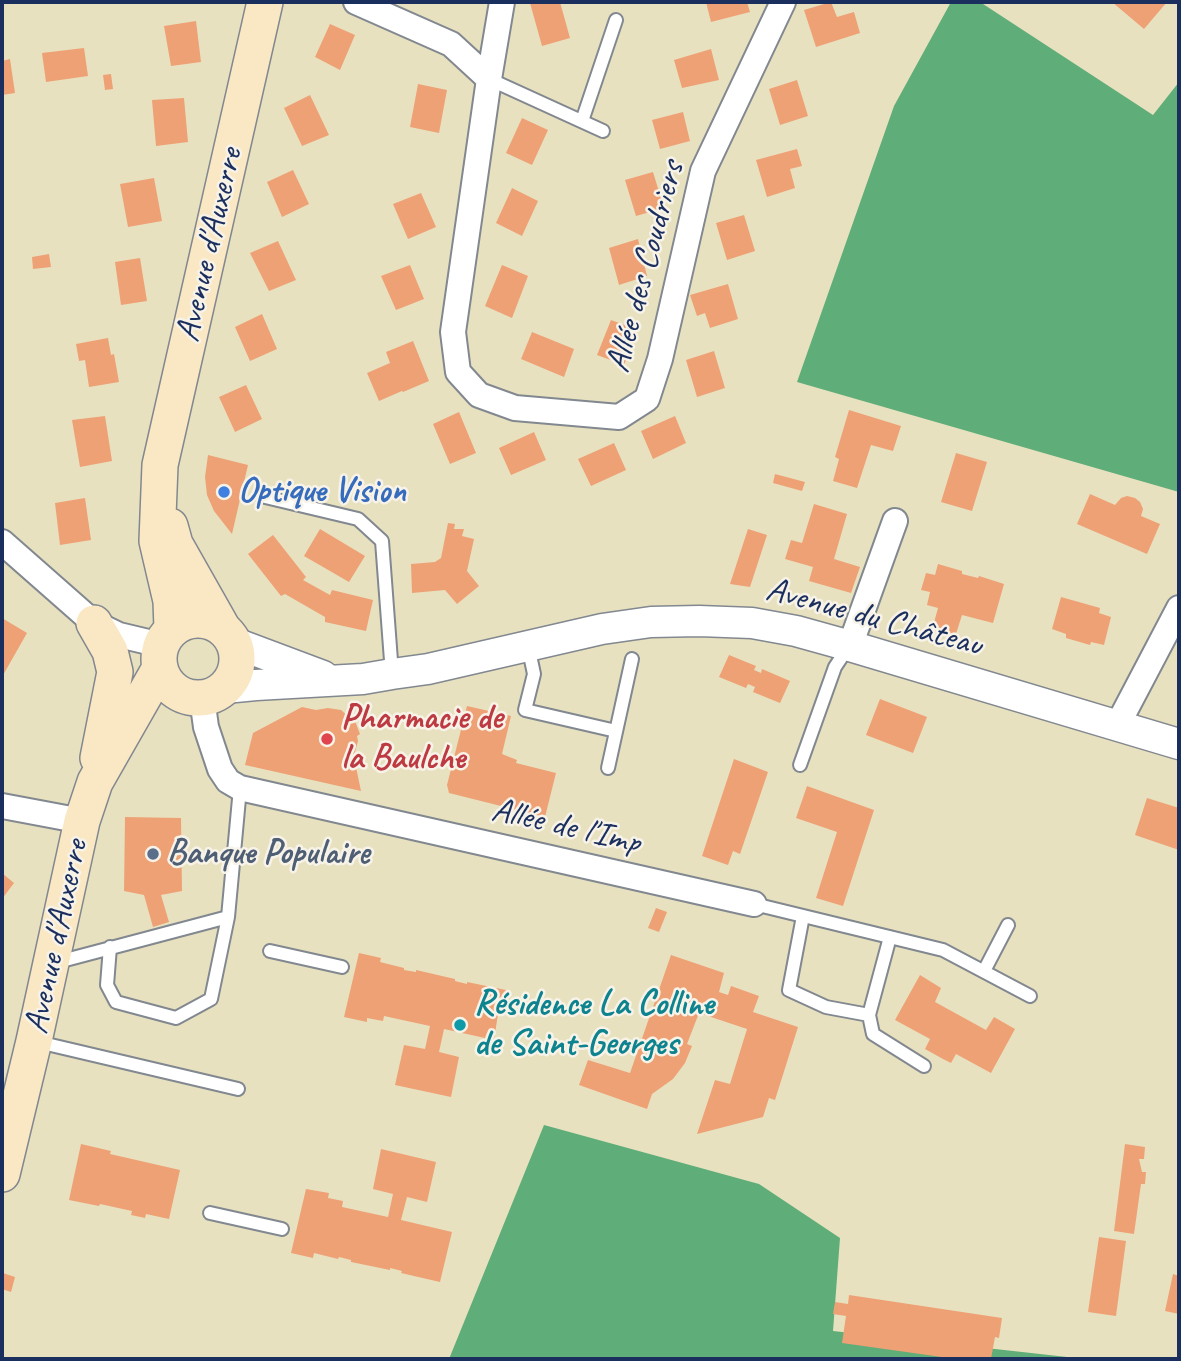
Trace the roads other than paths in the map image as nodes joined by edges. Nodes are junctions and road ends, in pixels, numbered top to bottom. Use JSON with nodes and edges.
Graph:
{"nodes":[{"id":1,"x":265,"y":2,"type":"edge"},
{"id":2,"x":356,"y":2,"type":"edge"},
{"id":3,"x":502,"y":2,"type":"edge"},
{"id":4,"x":783,"y":2,"type":"edge"},
{"id":5,"x":615,"y":20,"type":"dead end"},
{"id":6,"x":489,"y":79,"type":"junction"},
{"id":7,"x":582,"y":121,"type":"junction"},
{"id":8,"x":603,"y":131,"type":"dead end"},
{"id":9,"x":159,"y":489,"type":"junction"},
{"id":10,"x":261,"y":496,"type":"dead end"},
{"id":11,"x":895,"y":521,"type":"dead end"},
{"id":12,"x":2,"y":542,"type":"edge"},
{"id":13,"x":1179,"y":608,"type":"edge"},
{"id":14,"x":94,"y":624,"type":"junction"},
{"id":15,"x":229,"y":635,"type":"junction"},
{"id":16,"x":528,"y":646,"type":"junction"},
{"id":17,"x":850,"y":646,"type":"junction"},
{"id":18,"x":164,"y":648,"type":"junction"},
{"id":19,"x":632,"y":659,"type":"dead end"},
{"id":20,"x":392,"y":674,"type":"junction"},
{"id":21,"x":337,"y":680,"type":"junction"},
{"id":22,"x":204,"y":694,"type":"junction"},
{"id":23,"x":1117,"y":726,"type":"junction"},
{"id":24,"x":616,"y":731,"type":"junction"},
{"id":25,"x":1179,"y":744,"type":"edge"},
{"id":26,"x":800,"y":765,"type":"dead end"},
{"id":27,"x":608,"y":768,"type":"dead end"},
{"id":28,"x":96,"y":782,"type":"junction"},
{"id":29,"x":240,"y":788,"type":"junction"},
{"id":30,"x":2,"y":806,"type":"edge"},
{"id":31,"x":82,"y":821,"type":"junction"},
{"id":32,"x":754,"y":904,"type":"joint"},
{"id":33,"x":803,"y":916,"type":"junction"},
{"id":34,"x":228,"y":917,"type":"junction"},
{"id":35,"x":1008,"y":925,"type":"dead end"},
{"id":36,"x":890,"y":937,"type":"junction"},
{"id":37,"x":110,"y":947,"type":"junction"},
{"id":38,"x":270,"y":951,"type":"dead end"},
{"id":39,"x":50,"y":964,"type":"junction"},
{"id":40,"x":342,"y":967,"type":"dead end"},
{"id":41,"x":984,"y":971,"type":"junction"},
{"id":42,"x":1030,"y":996,"type":"dead end"},
{"id":43,"x":869,"y":1015,"type":"junction"},
{"id":44,"x":34,"y":1041,"type":"junction"},
{"id":45,"x":924,"y":1066,"type":"dead end"},
{"id":46,"x":238,"y":1089,"type":"dead end"},
{"id":47,"x":2,"y":1174,"type":"edge"},
{"id":48,"x":210,"y":1213,"type":"dead end"},
{"id":49,"x":282,"y":1229,"type":"dead end"}],
"edges":[{"from":1,"to":9,"type":"main road","name":"Avenue d'Auxerre"},
{"from":2,"to":6,"type":"street"},
{"from":3,"to":6,"type":"street","name":"Allée des Coudriers"},
{"from":4,"to":6,"type":"street","name":"Allée des Coudriers"},
{"from":5,"to":7,"type":"lane"},
{"from":6,"to":7,"type":"lane"},
{"from":7,"to":8,"type":"lane"},
{"from":9,"to":15,"type":"main road","name":"Avenue d'Auxerre"},
{"from":9,"to":18,"type":"main road","name":"Avenue d'Auxerre"},
{"from":10,"to":20,"type":"lane"},
{"from":11,"to":17,"type":"street"},
{"from":12,"to":14,"type":"street"},
{"from":13,"to":23,"type":"street"},
{"from":14,"to":18,"type":"street"},
{"from":14,"to":28,"type":"main road"},
{"from":15,"to":18,"type":"main road"},
{"from":15,"to":21,"type":"street","name":"Avenue du Château"},
{"from":15,"to":22,"type":"main road"},
{"from":16,"to":17,"type":"street","name":"Avenue du Château"},
{"from":16,"to":20,"type":"street","name":"Avenue du Château"},
{"from":16,"to":24,"type":"lane"},
{"from":17,"to":23,"type":"street","name":"Avenue du Château"},
{"from":17,"to":26,"type":"lane"},
{"from":18,"to":22,"type":"main road"},
{"from":18,"to":28,"type":"main road","name":"Avenue d'Auxerre"},
{"from":19,"to":24,"type":"lane"},
{"from":20,"to":21,"type":"street","name":"Avenue du Château"},
{"from":21,"to":22,"type":"street","name":"Avenue du Château"},
{"from":22,"to":28,"type":"main road","name":"Avenue d'Auxerre"},
{"from":22,"to":29,"type":"street"},
{"from":23,"to":25,"type":"street","name":"Avenue du Château"},
{"from":24,"to":27,"type":"lane"},
{"from":28,"to":31,"type":"main road","name":"Avenue d'Auxerre"},
{"from":29,"to":32,"type":"street","name":"Allée de l'Imp"},
{"from":29,"to":34,"type":"lane"},
{"from":30,"to":31,"type":"street"},
{"from":31,"to":39,"type":"main road","name":"Avenue d'Auxerre"},
{"from":32,"to":33,"type":"lane"},
{"from":33,"to":36,"type":"lane"},
{"from":33,"to":43,"type":"lane"},
{"from":34,"to":37,"type":"lane"},
{"from":34,"to":37,"type":"lane"},
{"from":35,"to":41,"type":"lane"},
{"from":36,"to":41,"type":"lane"},
{"from":36,"to":43,"type":"lane"},
{"from":37,"to":39,"type":"lane"},
{"from":38,"to":40,"type":"lane"},
{"from":39,"to":44,"type":"main road","name":"Avenue d'Auxerre"},
{"from":41,"to":42,"type":"lane"},
{"from":43,"to":45,"type":"lane"},
{"from":44,"to":46,"type":"lane"},
{"from":44,"to":47,"type":"main road","name":"Avenue d'Auxerre"},
{"from":48,"to":49,"type":"lane"}]}
